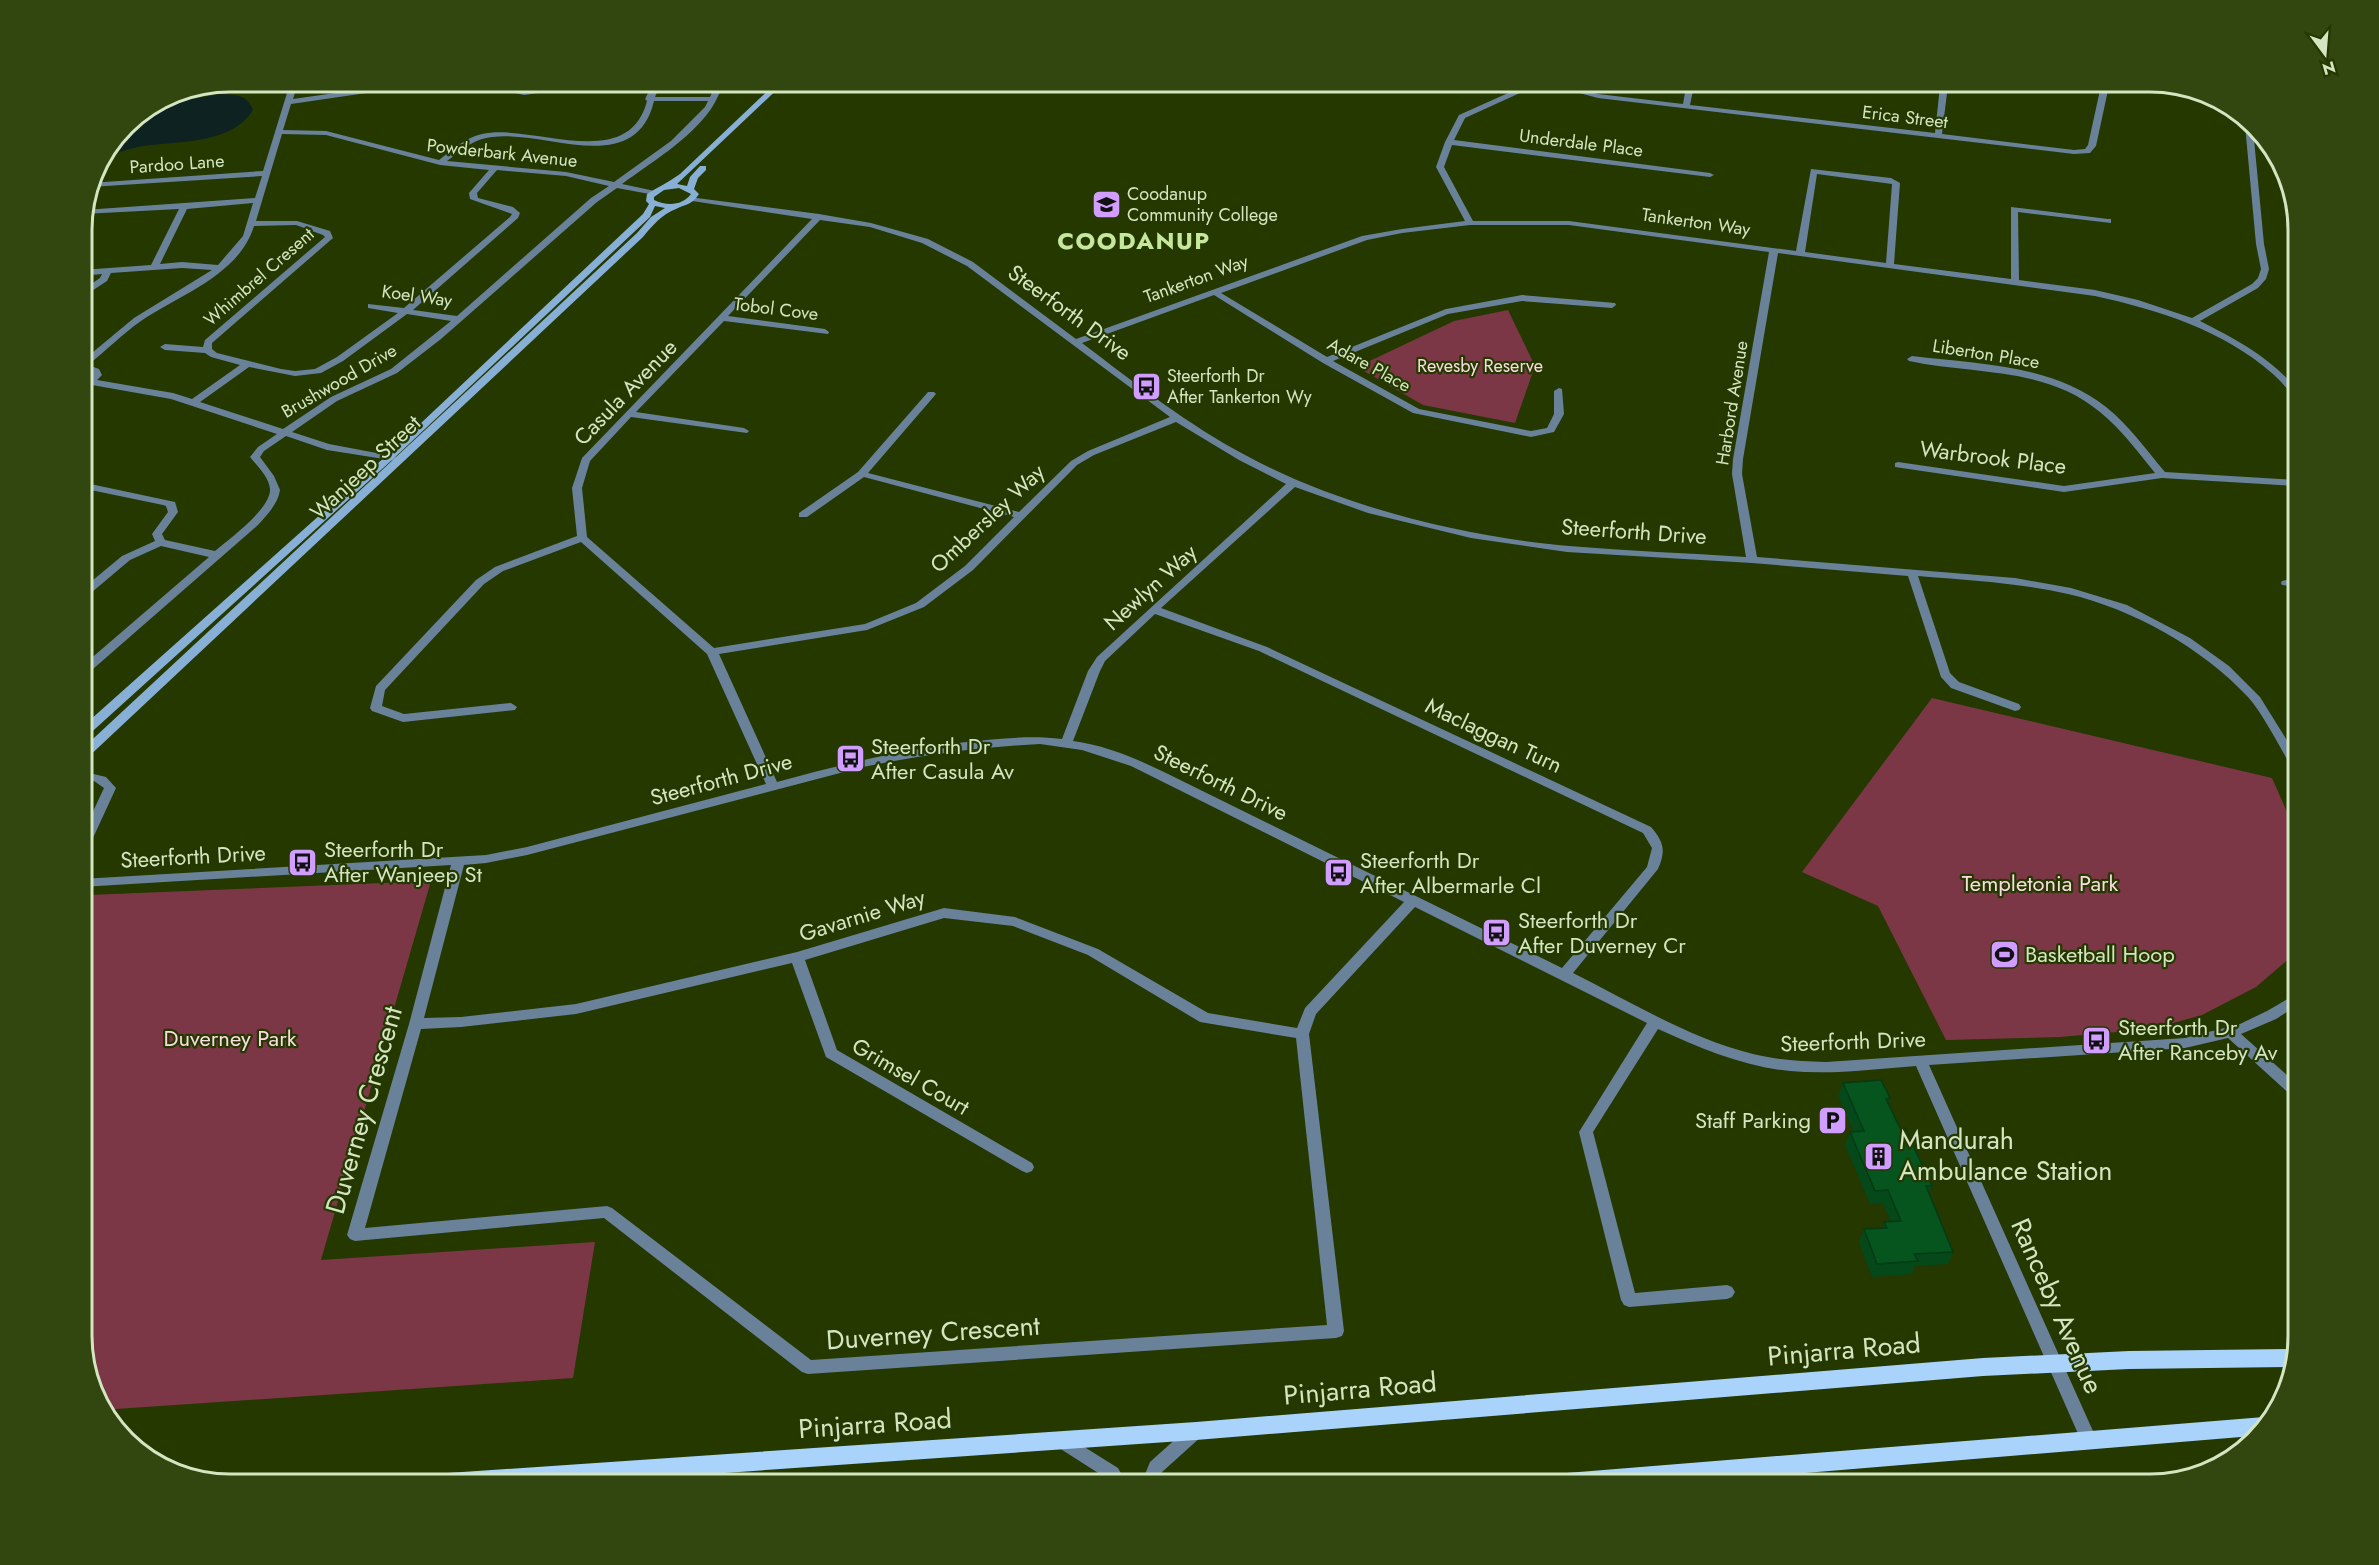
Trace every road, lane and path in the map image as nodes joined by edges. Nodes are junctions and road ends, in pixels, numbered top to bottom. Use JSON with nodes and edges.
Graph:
{"nodes":[{"id":1,"x":290,"y":92,"type":"edge"},
{"id":2,"x":322,"y":92,"type":"edge"},
{"id":3,"x":341,"y":92,"type":"edge"},
{"id":4,"x":653,"y":92,"type":"edge"},
{"id":5,"x":717,"y":92,"type":"edge"},
{"id":6,"x":771,"y":92,"type":"edge"},
{"id":7,"x":781,"y":92,"type":"edge"},
{"id":8,"x":1517,"y":92,"type":"edge"},
{"id":9,"x":1583,"y":92,"type":"edge"},
{"id":10,"x":1689,"y":92,"type":"edge"},
{"id":11,"x":1943,"y":92,"type":"edge"},
{"id":12,"x":2104,"y":92,"type":"edge"},
{"id":13,"x":290,"y":98,"type":"junction"},
{"id":14,"x":650,"y":99,"type":"junction"},
{"id":15,"x":714,"y":99,"type":"junction"},
{"id":16,"x":1686,"y":106,"type":"junction"},
{"id":17,"x":279,"y":132,"type":"junction"},
{"id":18,"x":1938,"y":136,"type":"junction"},
{"id":19,"x":2250,"y":136,"type":"edge"},
{"id":20,"x":1449,"y":142,"type":"junction"},
{"id":21,"x":440,"y":163,"type":"junction"},
{"id":22,"x":494,"y":169,"type":"junction"},
{"id":23,"x":267,"y":172,"type":"junction"},
{"id":24,"x":1710,"y":175,"type":"dead end"},
{"id":25,"x":99,"y":184,"type":"edge"},
{"id":26,"x":615,"y":184,"type":"junction"},
{"id":27,"x":668,"y":187,"type":"junction"},
{"id":28,"x":691,"y":194,"type":"junction"},
{"id":29,"x":652,"y":198,"type":"junction"},
{"id":30,"x":258,"y":200,"type":"junction"},
{"id":31,"x":674,"y":206,"type":"junction"},
{"id":32,"x":184,"y":207,"type":"junction"},
{"id":33,"x":93,"y":212,"type":"edge"},
{"id":34,"x":819,"y":216,"type":"junction"},
{"id":35,"x":2108,"y":221,"type":"dead end"},
{"id":36,"x":1470,"y":223,"type":"junction"},
{"id":37,"x":251,"y":224,"type":"junction"},
{"id":38,"x":1774,"y":250,"type":"junction"},
{"id":39,"x":1800,"y":254,"type":"junction"},
{"id":40,"x":1890,"y":266,"type":"junction"},
{"id":41,"x":154,"y":267,"type":"junction"},
{"id":42,"x":222,"y":268,"type":"junction"},
{"id":43,"x":108,"y":271,"type":"junction"},
{"id":44,"x":92,"y":272,"type":"edge"},
{"id":45,"x":2015,"y":282,"type":"junction"},
{"id":46,"x":92,"y":287,"type":"edge"},
{"id":47,"x":1214,"y":292,"type":"junction"},
{"id":48,"x":1612,"y":305,"type":"dead end"},
{"id":49,"x":371,"y":306,"type":"dead end"},
{"id":50,"x":408,"y":311,"type":"junction"},
{"id":51,"x":723,"y":318,"type":"junction"},
{"id":52,"x":459,"y":319,"type":"junction"},
{"id":53,"x":2193,"y":321,"type":"junction"},
{"id":54,"x":825,"y":332,"type":"dead end"},
{"id":55,"x":1076,"y":342,"type":"junction"},
{"id":56,"x":165,"y":347,"type":"dead end"},
{"id":57,"x":207,"y":350,"type":"junction"},
{"id":58,"x":92,"y":359,"type":"edge"},
{"id":59,"x":1912,"y":359,"type":"dead end"},
{"id":60,"x":1326,"y":361,"type":"junction"},
{"id":61,"x":249,"y":363,"type":"junction"},
{"id":62,"x":92,"y":369,"type":"edge"},
{"id":63,"x":92,"y":379,"type":"edge"},
{"id":64,"x":2288,"y":384,"type":"edge"},
{"id":65,"x":92,"y":385,"type":"edge"},
{"id":66,"x":1559,"y":391,"type":"dead end"},
{"id":67,"x":931,"y":394,"type":"dead end"},
{"id":68,"x":194,"y":402,"type":"junction"},
{"id":69,"x":630,"y":414,"type":"junction"},
{"id":70,"x":1177,"y":418,"type":"junction"},
{"id":71,"x":744,"y":431,"type":"dead end"},
{"id":72,"x":284,"y":432,"type":"junction"},
{"id":73,"x":389,"y":458,"type":"junction"},
{"id":74,"x":401,"y":460,"type":"junction"},
{"id":75,"x":1898,"y":465,"type":"dead end"},
{"id":76,"x":862,"y":474,"type":"junction"},
{"id":77,"x":2162,"y":475,"type":"junction"},
{"id":78,"x":2288,"y":482,"type":"edge"},
{"id":79,"x":1293,"y":483,"type":"junction"},
{"id":80,"x":92,"y":486,"type":"edge"},
{"id":81,"x":803,"y":515,"type":"dead end"},
{"id":82,"x":1022,"y":516,"type":"junction"},
{"id":83,"x":582,"y":538,"type":"junction"},
{"id":84,"x":160,"y":542,"type":"junction"},
{"id":85,"x":217,"y":555,"type":"junction"},
{"id":86,"x":1752,"y":560,"type":"junction"},
{"id":87,"x":1912,"y":573,"type":"junction"},
{"id":88,"x":92,"y":587,"type":"edge"},
{"id":89,"x":1155,"y":610,"type":"junction"},
{"id":90,"x":712,"y":652,"type":"junction"},
{"id":91,"x":92,"y":663,"type":"edge"},
{"id":92,"x":511,"y":707,"type":"dead end"},
{"id":93,"x":2015,"y":707,"type":"dead end"},
{"id":94,"x":92,"y":725,"type":"edge"},
{"id":95,"x":1066,"y":743,"type":"junction"},
{"id":96,"x":92,"y":747,"type":"edge"},
{"id":97,"x":2288,"y":750,"type":"edge"},
{"id":98,"x":92,"y":778,"type":"edge"},
{"id":99,"x":773,"y":787,"type":"junction"},
{"id":100,"x":92,"y":827,"type":"edge"},
{"id":101,"x":458,"y":862,"type":"junction"},
{"id":102,"x":92,"y":882,"type":"edge"},
{"id":103,"x":1413,"y":901,"type":"junction"},
{"id":104,"x":797,"y":957,"type":"junction"},
{"id":105,"x":1564,"y":974,"type":"junction"},
{"id":106,"x":2288,"y":1005,"type":"edge"},
{"id":107,"x":1655,"y":1022,"type":"junction"},
{"id":108,"x":416,"y":1024,"type":"junction"},
{"id":109,"x":1302,"y":1034,"type":"junction"},
{"id":110,"x":2232,"y":1034,"type":"junction"},
{"id":111,"x":1920,"y":1060,"type":"junction"},
{"id":112,"x":2288,"y":1084,"type":"edge"},
{"id":113,"x":1027,"y":1167,"type":"dead end"},
{"id":114,"x":1726,"y":1292,"type":"dead end"},
{"id":115,"x":2285,"y":1358,"type":"edge"},
{"id":116,"x":2055,"y":1363,"type":"junction"},
{"id":117,"x":2252,"y":1427,"type":"edge"},
{"id":118,"x":1196,"y":1431,"type":"junction"},
{"id":119,"x":1058,"y":1439,"type":"junction"},
{"id":120,"x":2089,"y":1440,"type":"junction"},
{"id":121,"x":586,"y":1474,"type":"edge"},
{"id":122,"x":1113,"y":1474,"type":"edge"},
{"id":123,"x":1153,"y":1474,"type":"edge"},
{"id":124,"x":1676,"y":1474,"type":"edge"}],
"edges":[{"from":1,"to":13,"type":"street"},
{"from":2,"to":13,"type":"street"},
{"from":3,"to":13,"type":"street"},
{"from":4,"to":14,"type":"street"},
{"from":5,"to":15,"type":"street","name":"Brushwood Drive"},
{"from":6,"to":27,"type":"main road"},
{"from":7,"to":28,"type":"main road"},
{"from":8,"to":20,"type":"street"},
{"from":9,"to":16,"type":"street","name":"Erica Street"},
{"from":10,"to":16,"type":"street"},
{"from":11,"to":18,"type":"street"},
{"from":12,"to":18,"type":"street","name":"Erica Street"},
{"from":13,"to":17,"type":"street"},
{"from":14,"to":15,"type":"street"},
{"from":14,"to":21,"type":"street"},
{"from":15,"to":26,"type":"street","name":"Brushwood Drive"},
{"from":16,"to":18,"type":"street","name":"Erica Street"},
{"from":17,"to":21,"type":"street","name":"Powderbark Avenue"},
{"from":17,"to":23,"type":"street"},
{"from":19,"to":53,"type":"street"},
{"from":20,"to":24,"type":"street","name":"Underdale Place"},
{"from":20,"to":36,"type":"street"},
{"from":21,"to":22,"type":"street","name":"Powderbark Avenue"},
{"from":22,"to":26,"type":"street","name":"Powderbark Avenue"},
{"from":22,"to":50,"type":"street","name":"Whimbrel Cresent"},
{"from":23,"to":25,"type":"street","name":"Pardoo Lane"},
{"from":23,"to":30,"type":"street"},
{"from":26,"to":29,"type":"street","name":"Powderbark Avenue"},
{"from":26,"to":52,"type":"street","name":"Brushwood Drive"},
{"from":27,"to":28,"type":"main road"},
{"from":27,"to":29,"type":"main road"},
{"from":28,"to":31,"type":"main road"},
{"from":28,"to":34,"type":"street","name":"Steerforth Drive"},
{"from":29,"to":31,"type":"main road"},
{"from":29,"to":73,"type":"main road","name":"Wanjeep Street"},
{"from":30,"to":32,"type":"street"},
{"from":30,"to":37,"type":"street"},
{"from":31,"to":74,"type":"main road","name":"Wanjeep Street"},
{"from":32,"to":33,"type":"street"},
{"from":32,"to":41,"type":"street"},
{"from":34,"to":51,"type":"street","name":"Casula Avenue"},
{"from":34,"to":55,"type":"street","name":"Steerforth Drive"},
{"from":35,"to":45,"type":"street"},
{"from":36,"to":38,"type":"street","name":"Tankerton Way"},
{"from":36,"to":47,"type":"street","name":"Tankerton Way"},
{"from":37,"to":42,"type":"street"},
{"from":37,"to":57,"type":"street","name":"Whimbrel Cresent"},
{"from":38,"to":39,"type":"street","name":"Tankerton Way"},
{"from":38,"to":86,"type":"street","name":"Harbord Avenue"},
{"from":39,"to":40,"type":"street","name":"Tankerton Way"},
{"from":39,"to":40,"type":"street"},
{"from":40,"to":45,"type":"street","name":"Tankerton Way"},
{"from":41,"to":42,"type":"street"},
{"from":41,"to":43,"type":"street"},
{"from":42,"to":58,"type":"street"},
{"from":43,"to":44,"type":"street"},
{"from":43,"to":46,"type":"street"},
{"from":45,"to":53,"type":"street","name":"Tankerton Way"},
{"from":47,"to":55,"type":"street","name":"Tankerton Way"},
{"from":47,"to":60,"type":"street","name":"Adare Place"},
{"from":48,"to":60,"type":"street"},
{"from":49,"to":50,"type":"street","name":"Koel Way"},
{"from":50,"to":52,"type":"street","name":"Koel Way"},
{"from":50,"to":61,"type":"street","name":"Whimbrel Cresent"},
{"from":51,"to":54,"type":"street","name":"Tobol Cove"},
{"from":51,"to":69,"type":"street","name":"Casula Avenue"},
{"from":52,"to":72,"type":"street","name":"Brushwood Drive"},
{"from":53,"to":64,"type":"street","name":"Tankerton Way"},
{"from":55,"to":70,"type":"street","name":"Steerforth Drive"},
{"from":56,"to":57,"type":"street","name":"Whimbrel Cresent"},
{"from":57,"to":61,"type":"street","name":"Whimbrel Cresent"},
{"from":59,"to":77,"type":"street","name":"Liberton Place"},
{"from":60,"to":66,"type":"street","name":"Adare Place"},
{"from":61,"to":68,"type":"street"},
{"from":62,"to":63,"type":"street"},
{"from":65,"to":68,"type":"street"},
{"from":67,"to":76,"type":"street"},
{"from":68,"to":72,"type":"street"},
{"from":69,"to":71,"type":"street"},
{"from":69,"to":83,"type":"street","name":"Casula Avenue"},
{"from":70,"to":79,"type":"street","name":"Steerforth Drive"},
{"from":70,"to":82,"type":"street","name":"Ombersley Way"},
{"from":72,"to":73,"type":"street"},
{"from":72,"to":85,"type":"street","name":"Brushwood Drive"},
{"from":73,"to":74,"type":"street"},
{"from":73,"to":94,"type":"main road","name":"Wanjeep Street"},
{"from":74,"to":96,"type":"main road","name":"Wanjeep Street"},
{"from":75,"to":77,"type":"street","name":"Warbrook Place"},
{"from":76,"to":81,"type":"street"},
{"from":76,"to":82,"type":"street"},
{"from":77,"to":78,"type":"street","name":"Warbrook Place"},
{"from":79,"to":86,"type":"street","name":"Steerforth Drive"},
{"from":79,"to":89,"type":"street","name":"Newlyn Way"},
{"from":80,"to":84,"type":"street"},
{"from":82,"to":90,"type":"street","name":"Ombersley Way"},
{"from":83,"to":90,"type":"street"},
{"from":83,"to":92,"type":"street"},
{"from":84,"to":85,"type":"street"},
{"from":84,"to":88,"type":"street"},
{"from":85,"to":91,"type":"street","name":"Brushwood Drive"},
{"from":86,"to":87,"type":"street","name":"Steerforth Drive"},
{"from":87,"to":93,"type":"street"},
{"from":87,"to":97,"type":"street","name":"Steerforth Drive"},
{"from":89,"to":95,"type":"street","name":"Newlyn Way"},
{"from":89,"to":105,"type":"street","name":"Maclaggan Turn"},
{"from":90,"to":99,"type":"street"},
{"from":95,"to":99,"type":"street","name":"Steerforth Drive"},
{"from":95,"to":103,"type":"street","name":"Steerforth Drive"},
{"from":98,"to":100,"type":"street"},
{"from":99,"to":101,"type":"street","name":"Steerforth Drive"},
{"from":101,"to":102,"type":"street","name":"Steerforth Drive"},
{"from":101,"to":108,"type":"street","name":"Duverney Crescent"},
{"from":103,"to":105,"type":"street","name":"Steerforth Drive"},
{"from":103,"to":109,"type":"street"},
{"from":104,"to":108,"type":"street","name":"Gavarnie Way"},
{"from":104,"to":109,"type":"street","name":"Gavarnie Way"},
{"from":104,"to":113,"type":"street","name":"Grimsel Court"},
{"from":105,"to":107,"type":"street","name":"Steerforth Drive"},
{"from":106,"to":110,"type":"street","name":"Steerforth Drive"},
{"from":107,"to":111,"type":"street","name":"Steerforth Drive"},
{"from":107,"to":114,"type":"street"},
{"from":108,"to":109,"type":"street","name":"Duverney Crescent"},
{"from":110,"to":111,"type":"street","name":"Steerforth Drive"},
{"from":110,"to":112,"type":"street"},
{"from":111,"to":116,"type":"street","name":"Ranceby Avenue"},
{"from":115,"to":116,"type":"main road","name":"Pinjarra Road"},
{"from":116,"to":118,"type":"main road","name":"Pinjarra Road"},
{"from":116,"to":120,"type":"street","name":"Ranceby Avenue"},
{"from":117,"to":120,"type":"main road"},
{"from":118,"to":119,"type":"main road","name":"Pinjarra Road"},
{"from":118,"to":123,"type":"street"},
{"from":119,"to":121,"type":"main road","name":"Pinjarra Road"},
{"from":119,"to":122,"type":"street"},
{"from":120,"to":124,"type":"main road"}]}
